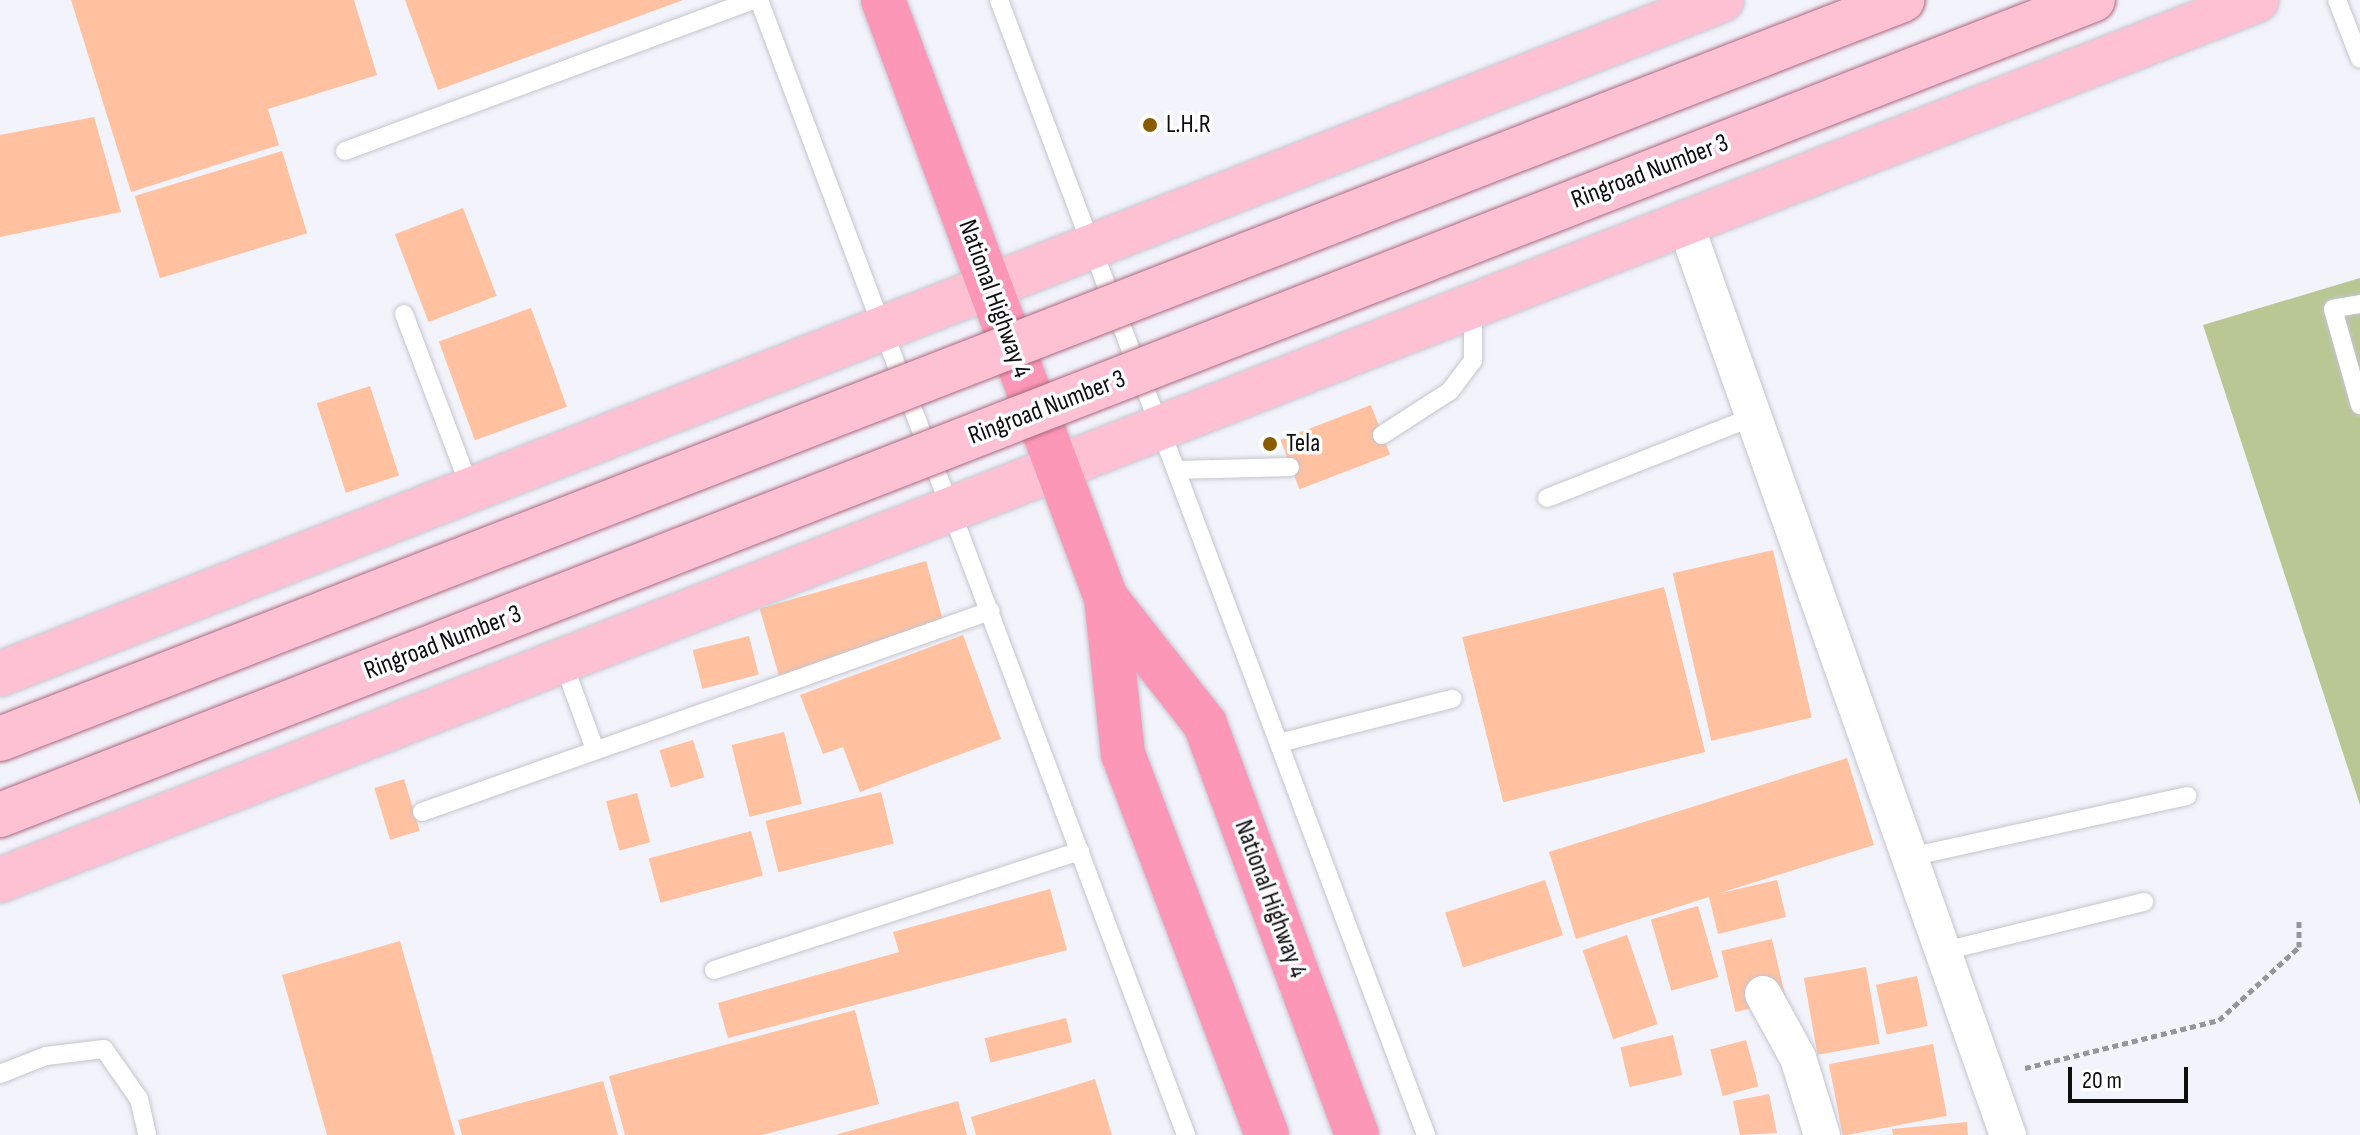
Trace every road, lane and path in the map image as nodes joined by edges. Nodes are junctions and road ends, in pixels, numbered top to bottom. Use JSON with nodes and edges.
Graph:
{"nodes":[{"id":1,"x":753,"y":0,"type":"edge"},
{"id":2,"x":759,"y":0,"type":"edge"},
{"id":3,"x":883,"y":0,"type":"edge"},
{"id":4,"x":999,"y":0,"type":"edge"},
{"id":5,"x":1722,"y":0,"type":"edge"},
{"id":6,"x":1902,"y":0,"type":"edge"},
{"id":7,"x":2093,"y":0,"type":"edge"},
{"id":8,"x":2257,"y":0,"type":"edge"},
{"id":9,"x":2337,"y":0,"type":"edge"},
{"id":10,"x":2360,"y":59,"type":"edge"},
{"id":11,"x":345,"y":151,"type":"dead end"},
{"id":12,"x":1685,"y":223,"type":"junction"},
{"id":13,"x":1090,"y":247,"type":"junction"},
{"id":14,"x":989,"y":286,"type":"junction"},
{"id":15,"x":2360,"y":304,"type":"edge"},
{"id":16,"x":1472,"y":306,"type":"junction"},
{"id":17,"x":404,"y":314,"type":"dead end"},
{"id":18,"x":882,"y":329,"type":"junction"},
{"id":19,"x":2360,"y":405,"type":"edge"},
{"id":20,"x":1755,"y":416,"type":"junction"},
{"id":21,"x":1158,"y":428,"type":"junction"},
{"id":22,"x":1382,"y":435,"type":"dead end"},
{"id":23,"x":1290,"y":467,"type":"dead end"},
{"id":24,"x":1057,"y":468,"type":"junction"},
{"id":25,"x":1177,"y":470,"type":"junction"},
{"id":26,"x":471,"y":490,"type":"junction"},
{"id":27,"x":1547,"y":498,"type":"dead end"},
{"id":28,"x":954,"y":508,"type":"junction"},
{"id":29,"x":1106,"y":598,"type":"junction"},
{"id":30,"x":990,"y":611,"type":"junction"},
{"id":31,"x":562,"y":660,"type":"junction"},
{"id":32,"x":0,"y":674,"type":"edge"},
{"id":33,"x":1452,"y":699,"type":"dead end"},
{"id":34,"x":0,"y":739,"type":"edge"},
{"id":35,"x":1279,"y":743,"type":"junction"},
{"id":36,"x":595,"y":749,"type":"junction"},
{"id":37,"x":2188,"y":796,"type":"dead end"},
{"id":38,"x":422,"y":812,"type":"dead end"},
{"id":39,"x":0,"y":815,"type":"edge"},
{"id":40,"x":1080,"y":851,"type":"junction"},
{"id":41,"x":1914,"y":856,"type":"junction"},
{"id":42,"x":0,"y":880,"type":"edge"},
{"id":43,"x":2144,"y":902,"type":"dead end"},
{"id":44,"x":2299,"y":919,"type":"dead end"},
{"id":45,"x":1948,"y":950,"type":"junction"},
{"id":46,"x":714,"y":970,"type":"dead end"},
{"id":47,"x":1763,"y":994,"type":"dead end"},
{"id":48,"x":0,"y":1074,"type":"edge"},
{"id":49,"x":1990,"y":1079,"type":"junction"},
{"id":50,"x":147,"y":1135,"type":"edge"},
{"id":51,"x":1186,"y":1135,"type":"edge"},
{"id":52,"x":1267,"y":1135,"type":"edge"},
{"id":53,"x":1357,"y":1135,"type":"edge"},
{"id":54,"x":1426,"y":1135,"type":"edge"},
{"id":55,"x":1822,"y":1135,"type":"edge"},
{"id":56,"x":2008,"y":1135,"type":"edge"}],
"edges":[{"from":1,"to":11,"type":"lane"},
{"from":2,"to":18,"type":"lane"},
{"from":3,"to":14,"type":"highway","name":"National Highway 4"},
{"from":4,"to":13,"type":"lane"},
{"from":5,"to":13,"type":"main road"},
{"from":6,"to":34,"type":"main road","bridge":true},
{"from":7,"to":39,"type":"main road","name":"Ringroad Number 3","bridge":true},
{"from":8,"to":12,"type":"main road"},
{"from":9,"to":10,"type":"lane"},
{"from":12,"to":16,"type":"main road"},
{"from":12,"to":20,"type":"street"},
{"from":13,"to":14,"type":"main road"},
{"from":13,"to":21,"type":"lane"},
{"from":14,"to":18,"type":"main road"},
{"from":14,"to":24,"type":"highway","name":"National Highway 4"},
{"from":15,"to":19,"type":"lane"},
{"from":16,"to":21,"type":"main road"},
{"from":16,"to":22,"type":"lane"},
{"from":17,"to":26,"type":"lane"},
{"from":18,"to":26,"type":"main road"},
{"from":18,"to":28,"type":"lane"},
{"from":20,"to":27,"type":"lane"},
{"from":20,"to":41,"type":"street"},
{"from":21,"to":24,"type":"main road"},
{"from":21,"to":25,"type":"lane"},
{"from":23,"to":25,"type":"lane"},
{"from":24,"to":28,"type":"main road"},
{"from":24,"to":29,"type":"highway","name":"National Highway 4"},
{"from":25,"to":35,"type":"lane"},
{"from":26,"to":32,"type":"main road"},
{"from":28,"to":30,"type":"lane"},
{"from":28,"to":31,"type":"main road"},
{"from":29,"to":52,"type":"highway","name":"National Highway 4"},
{"from":29,"to":53,"type":"highway","name":"National Highway 4"},
{"from":30,"to":36,"type":"lane"},
{"from":30,"to":40,"type":"lane"},
{"from":31,"to":36,"type":"lane"},
{"from":31,"to":42,"type":"main road"},
{"from":33,"to":35,"type":"lane"},
{"from":35,"to":54,"type":"lane"},
{"from":36,"to":38,"type":"lane"},
{"from":37,"to":41,"type":"lane"},
{"from":40,"to":46,"type":"lane"},
{"from":40,"to":51,"type":"lane"},
{"from":41,"to":45,"type":"street"},
{"from":43,"to":45,"type":"lane"},
{"from":44,"to":49,"type":"path"},
{"from":45,"to":49,"type":"street"},
{"from":47,"to":55,"type":"street"},
{"from":48,"to":50,"type":"lane"},
{"from":49,"to":56,"type":"street"}]}
